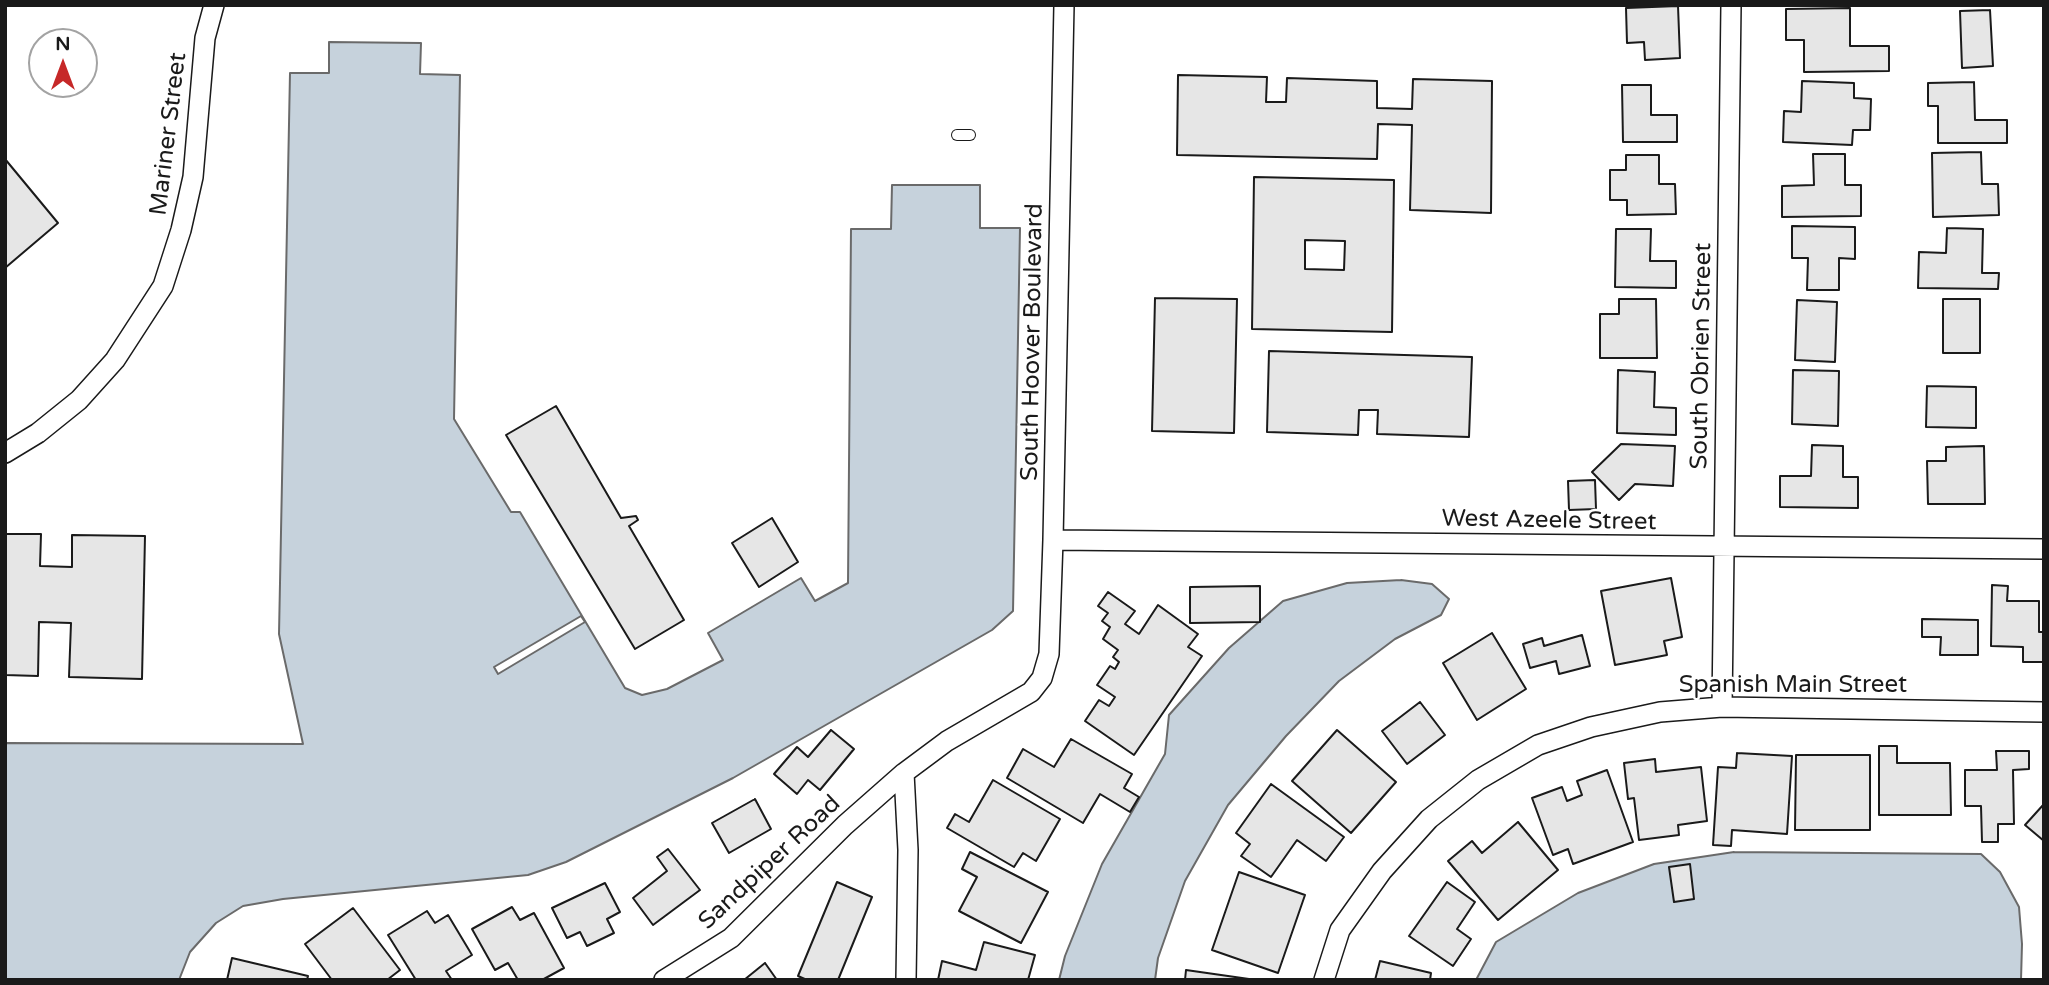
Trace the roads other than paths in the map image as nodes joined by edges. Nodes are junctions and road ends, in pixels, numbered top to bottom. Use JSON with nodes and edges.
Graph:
{"nodes":[{"id":1,"x":214,"y":5,"type":"edge"},
{"id":2,"x":1064,"y":5,"type":"edge"},
{"id":3,"x":1731,"y":5,"type":"edge"},
{"id":4,"x":957,"y":135,"type":"dead end"},
{"id":5,"x":970,"y":135,"type":"dead end"},
{"id":6,"x":5,"y":453,"type":"edge"},
{"id":7,"x":1054,"y":540,"type":"junction"},
{"id":8,"x":1724,"y":547,"type":"junction"},
{"id":9,"x":2044,"y":549,"type":"edge"},
{"id":10,"x":1042,"y":678,"type":"joint"},
{"id":11,"x":1722,"y":707,"type":"junction"},
{"id":12,"x":2044,"y":712,"type":"edge"},
{"id":13,"x":904,"y":774,"type":"junction"},
{"id":14,"x":664,"y":980,"type":"edge"},
{"id":15,"x":906,"y":980,"type":"edge"},
{"id":16,"x":1324,"y":980,"type":"edge"}],
"edges":[{"from":1,"to":6,"type":"street","name":"Mariner Street"},
{"from":2,"to":7,"type":"street","name":"South Hoover Boulevard"},
{"from":3,"to":8,"type":"street","name":"South Obrien Street"},
{"from":4,"to":5,"type":"lane"},
{"from":7,"to":8,"type":"street","name":"West Azeele Street"},
{"from":7,"to":10,"type":"street","name":"South Hoover Boulevard"},
{"from":8,"to":9,"type":"street","name":"West Azeele Street"},
{"from":8,"to":11,"type":"street","name":"South Obrien Street"},
{"from":10,"to":13,"type":"street","name":"Sandpiper Road"},
{"from":11,"to":12,"type":"street","name":"Spanish Main Street"},
{"from":11,"to":16,"type":"street","name":"Spanish Main Street"},
{"from":13,"to":14,"type":"street","name":"Sandpiper Road"},
{"from":13,"to":15,"type":"street"}]}
